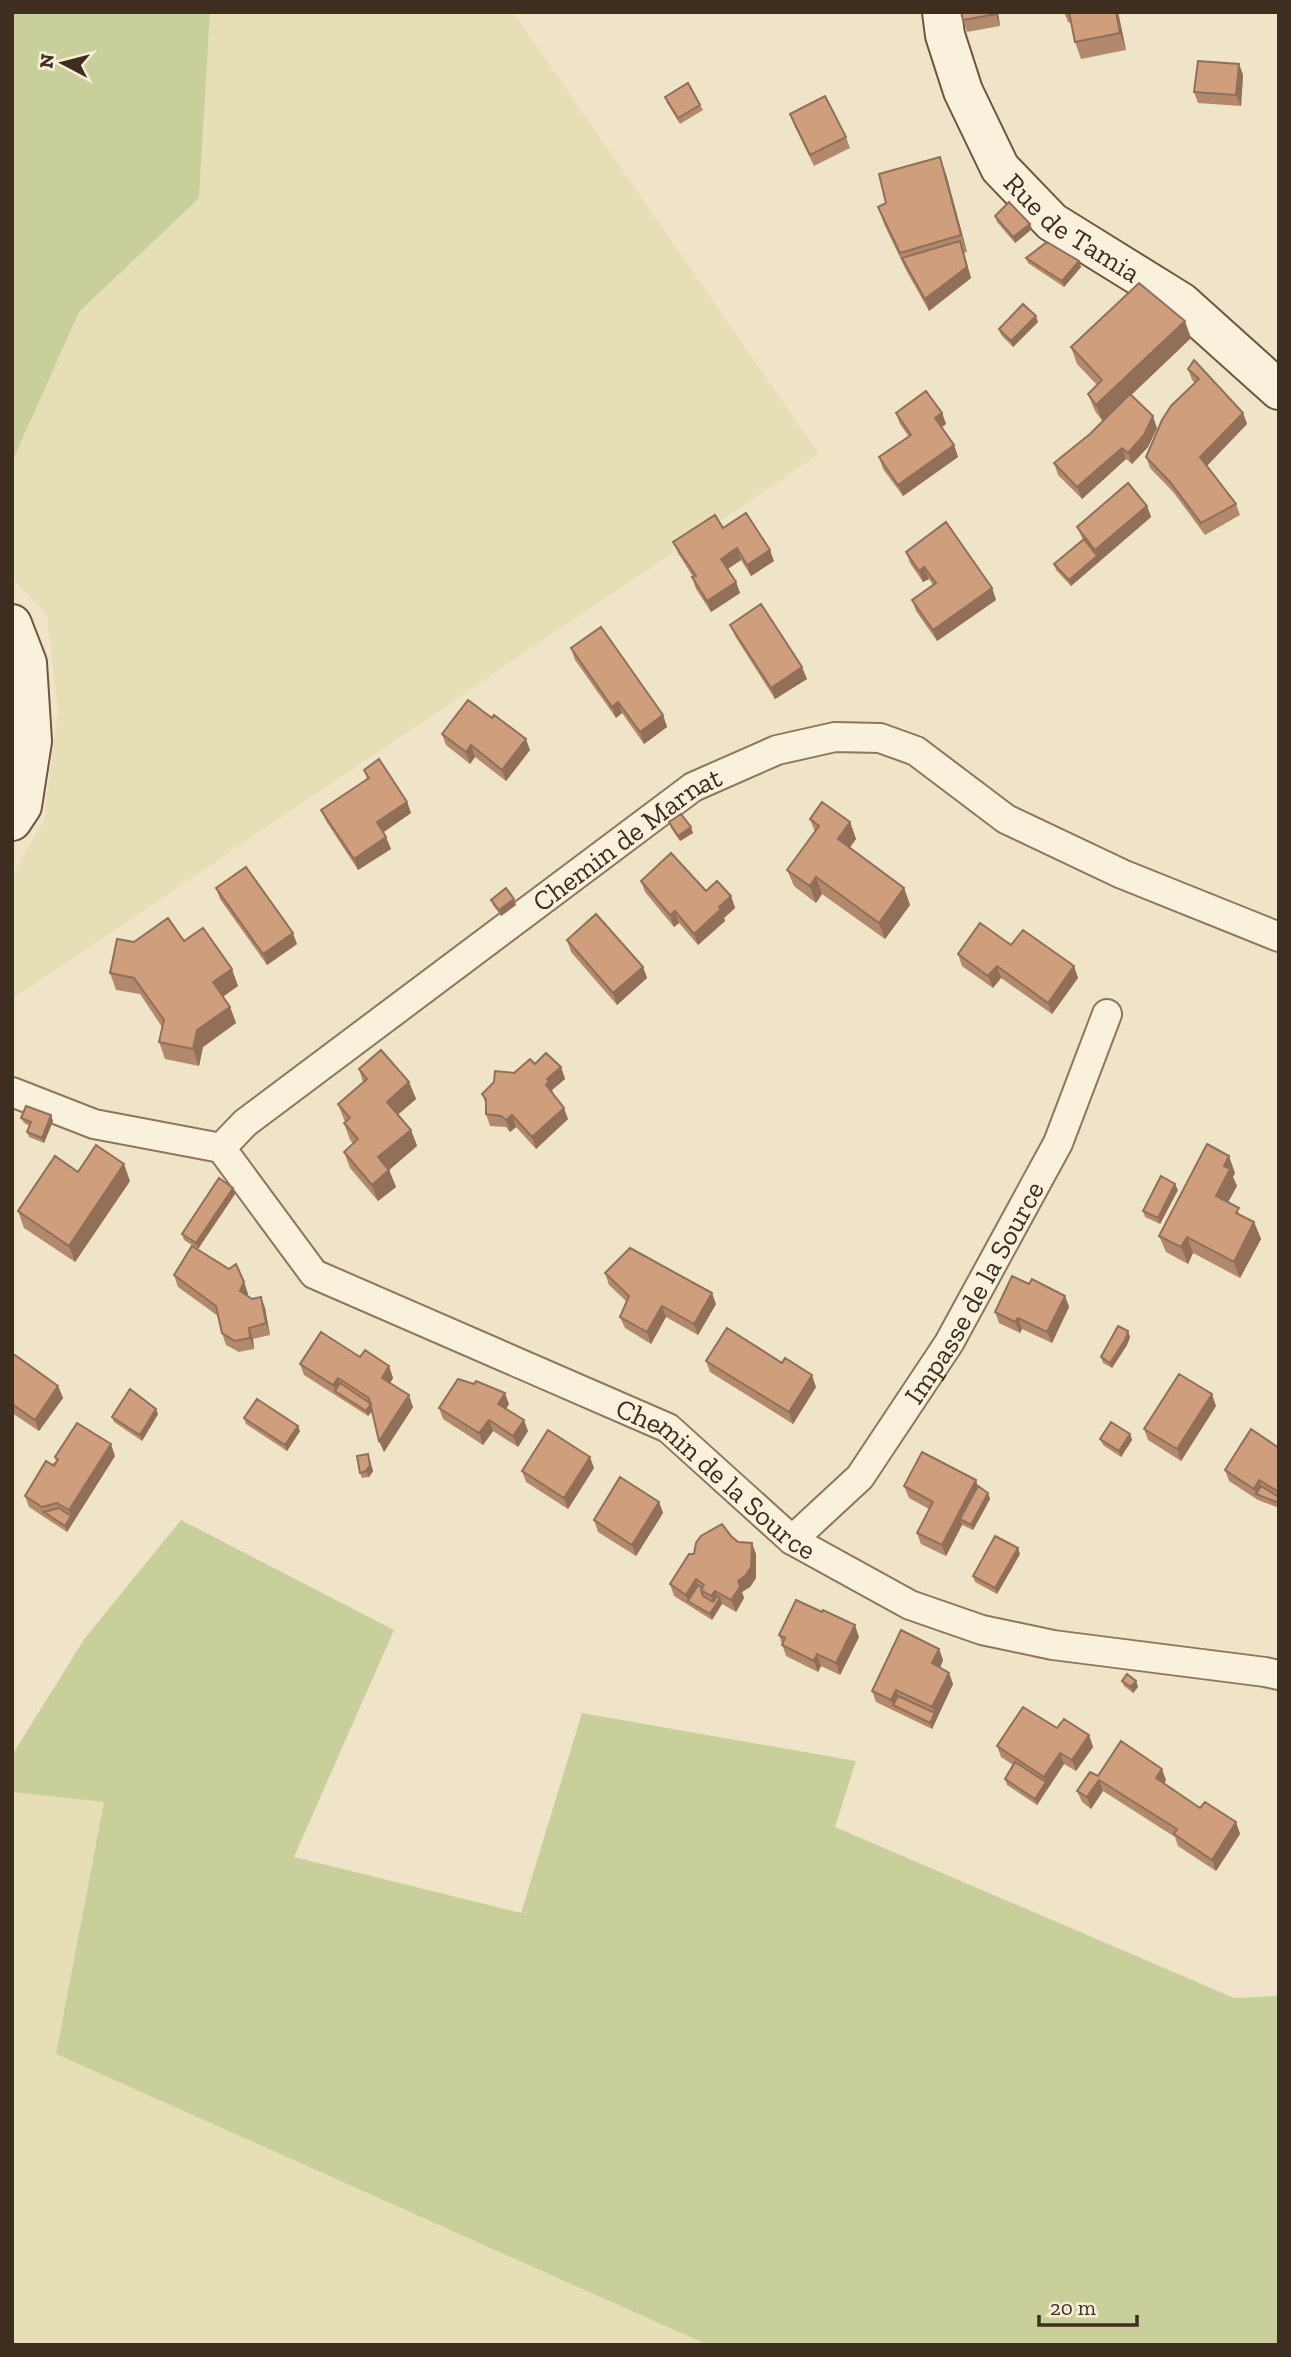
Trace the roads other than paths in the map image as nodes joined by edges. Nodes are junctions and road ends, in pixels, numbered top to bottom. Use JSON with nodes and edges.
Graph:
{"nodes":[{"id":1,"x":942,"y":12,"type":"edge"},
{"id":2,"x":1279,"y":390,"type":"edge"},
{"id":3,"x":12,"y":624,"type":"edge"},
{"id":4,"x":12,"y":821,"type":"edge"},
{"id":5,"x":1279,"y":937,"type":"edge"},
{"id":6,"x":1107,"y":1014,"type":"dead end"},
{"id":7,"x":12,"y":1092,"type":"edge"},
{"id":8,"x":220,"y":1147,"type":"junction"},
{"id":9,"x":792,"y":1540,"type":"junction"},
{"id":10,"x":1279,"y":1675,"type":"edge"}],
"edges":[{"from":1,"to":2,"type":"street","name":"Rue de Tamia"},
{"from":3,"to":4,"type":"street"},
{"from":5,"to":8,"type":"street","name":"Chemin de Marnat"},
{"from":6,"to":9,"type":"street","name":"Impasse de la Source"},
{"from":7,"to":8,"type":"street"},
{"from":8,"to":9,"type":"street","name":"Chemin de la Source"},
{"from":9,"to":10,"type":"street","name":"Chemin de la Source"}]}
